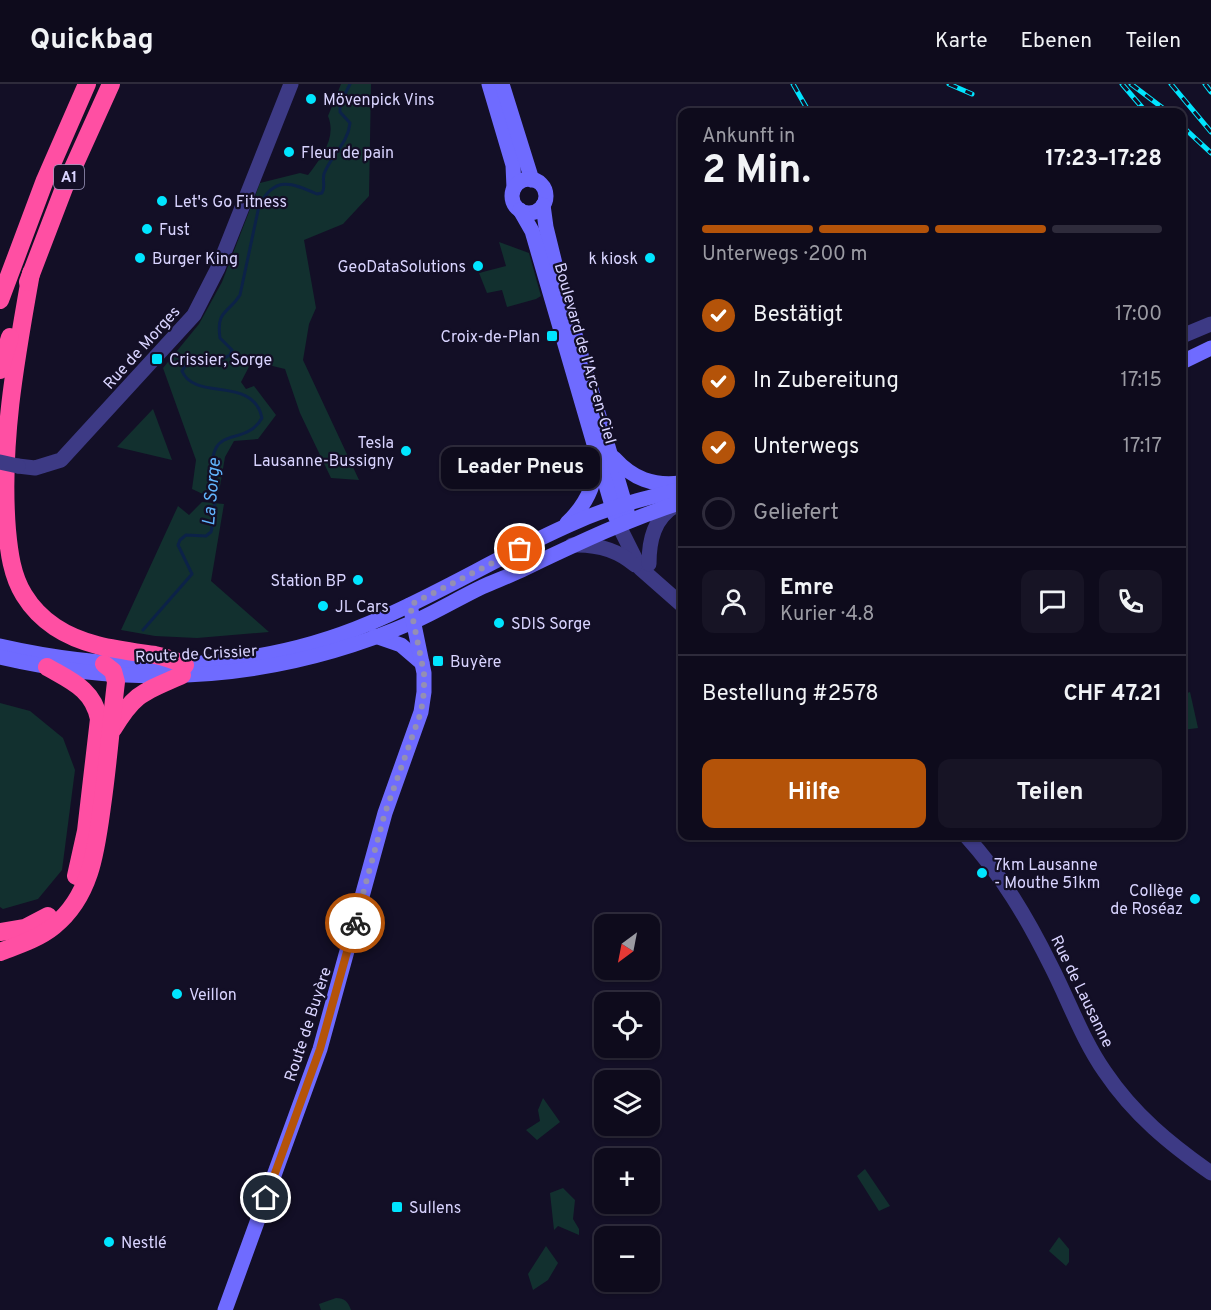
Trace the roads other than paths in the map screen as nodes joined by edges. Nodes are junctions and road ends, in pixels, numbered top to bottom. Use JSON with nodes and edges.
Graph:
{"nodes":[{"id":1,"x":87,"y":84,"type":"edge"},
{"id":2,"x":111,"y":84,"type":"edge"},
{"id":3,"x":291,"y":84,"type":"edge"},
{"id":4,"x":489,"y":84,"type":"edge"},
{"id":5,"x":502,"y":84,"type":"edge"},
{"id":6,"x":532,"y":180,"type":"junction"},
{"id":7,"x":514,"y":188,"type":"junction"},
{"id":8,"x":543,"y":205,"type":"junction"},
{"id":9,"x":520,"y":210,"type":"junction"},
{"id":10,"x":14,"y":260,"type":"junction"},
{"id":11,"x":32,"y":273,"type":"junction"},
{"id":12,"x":0,"y":292,"type":"edge"},
{"id":13,"x":0,"y":300,"type":"edge"},
{"id":14,"x":1211,"y":324,"type":"edge"},
{"id":15,"x":1186,"y":334,"type":"edge"},
{"id":16,"x":1211,"y":348,"type":"edge"},
{"id":17,"x":1186,"y":360,"type":"edge"},
{"id":18,"x":0,"y":370,"type":"edge"},
{"id":19,"x":596,"y":453,"type":"junction"},
{"id":20,"x":612,"y":456,"type":"junction"},
{"id":21,"x":0,"y":462,"type":"edge"},
{"id":22,"x":678,"y":483,"type":"edge"},
{"id":23,"x":678,"y":499,"type":"edge"},
{"id":24,"x":678,"y":500,"type":"edge"},
{"id":25,"x":678,"y":502,"type":"edge"},
{"id":26,"x":619,"y":506,"type":"junction"},
{"id":27,"x":624,"y":524,"type":"junction"},
{"id":28,"x":563,"y":528,"type":"junction"},
{"id":29,"x":572,"y":545,"type":"junction"},
{"id":30,"x":645,"y":566,"type":"junction"},
{"id":31,"x":678,"y":602,"type":"edge"},
{"id":32,"x":410,"y":605,"type":"junction"},
{"id":33,"x":414,"y":621,"type":"junction"},
{"id":34,"x":375,"y":636,"type":"junction"},
{"id":35,"x":0,"y":646,"type":"edge"},
{"id":36,"x":0,"y":657,"type":"edge"},
{"id":37,"x":422,"y":663,"type":"junction"},
{"id":38,"x":47,"y":667,"type":"junction"},
{"id":39,"x":109,"y":669,"type":"junction"},
{"id":40,"x":184,"y":670,"type":"junction"},
{"id":41,"x":112,"y":731,"type":"junction"},
{"id":42,"x":970,"y":840,"type":"edge"},
{"id":43,"x":0,"y":932,"type":"edge"},
{"id":44,"x":0,"y":952,"type":"edge"},
{"id":45,"x":1211,"y":1173,"type":"edge"},
{"id":46,"x":225,"y":1310,"type":"edge"}],
"edges":[{"from":1,"to":10,"type":"highway","number":"A1"},
{"from":2,"to":11,"type":"highway","number":"A1"},
{"from":3,"to":21,"type":"street","name":"Rue de Morges","bridge":true},
{"from":4,"to":7,"type":"main road"},
{"from":5,"to":6,"type":"main road"},
{"from":6,"to":7,"type":"main road"},
{"from":6,"to":8,"type":"main road"},
{"from":7,"to":9,"type":"main road"},
{"from":8,"to":9,"type":"main road"},
{"from":8,"to":20,"type":"main road","name":"Boulevard de l'Arc-en-Ciel"},
{"from":9,"to":19,"type":"main road","name":"Boulevard de l'Arc-en-Ciel"},
{"from":10,"to":12,"type":"highway"},
{"from":10,"to":13,"type":"highway","number":"A1"},
{"from":11,"to":18,"type":"highway","number":"A1"},
{"from":11,"to":40,"type":"highway"},
{"from":14,"to":15,"type":"street"},
{"from":16,"to":17,"type":"main road"},
{"from":19,"to":26,"type":"main road","name":"Boulevard de l'Arc-en-Ciel"},
{"from":19,"to":28,"type":"main road"},
{"from":20,"to":22,"type":"main road"},
{"from":20,"to":26,"type":"main road","name":"Boulevard de l'Arc-en-Ciel"},
{"from":23,"to":26,"type":"main road","name":"Route de Crissier"},
{"from":24,"to":27,"type":"main road","name":"Route de Crissier"},
{"from":25,"to":30,"type":"street"},
{"from":26,"to":27,"type":"main road"},
{"from":26,"to":28,"type":"main road","name":"Route de Crissier"},
{"from":27,"to":29,"type":"main road","name":"Route de Crissier"},
{"from":27,"to":30,"type":"street"},
{"from":28,"to":32,"type":"main road","name":"Route de Crissier"},
{"from":29,"to":30,"type":"street"},
{"from":29,"to":33,"type":"main road","name":"Route de Crissier"},
{"from":30,"to":31,"type":"street"},
{"from":32,"to":33,"type":"main road","name":"Route de Buyère"},
{"from":32,"to":40,"type":"main road","name":"Route de Crissier"},
{"from":33,"to":34,"type":"main road","name":"Route de Crissier"},
{"from":33,"to":37,"type":"main road","name":"Route de Buyère"},
{"from":34,"to":37,"type":"main road"},
{"from":34,"to":40,"type":"main road","name":"Route de Crissier"},
{"from":35,"to":39,"type":"main road","name":"Route de Crissier"},
{"from":36,"to":38,"type":"main road","name":"Route de Crissier"},
{"from":37,"to":46,"type":"main road","name":"Route de Buyère"},
{"from":38,"to":39,"type":"main road","name":"Route de Crissier"},
{"from":38,"to":43,"type":"highway"},
{"from":39,"to":40,"type":"main road","name":"Route de Crissier"},
{"from":39,"to":41,"type":"highway"},
{"from":40,"to":41,"type":"highway"},
{"from":41,"to":44,"type":"highway"},
{"from":42,"to":45,"type":"street","name":"Rue de Lausanne"}]}
